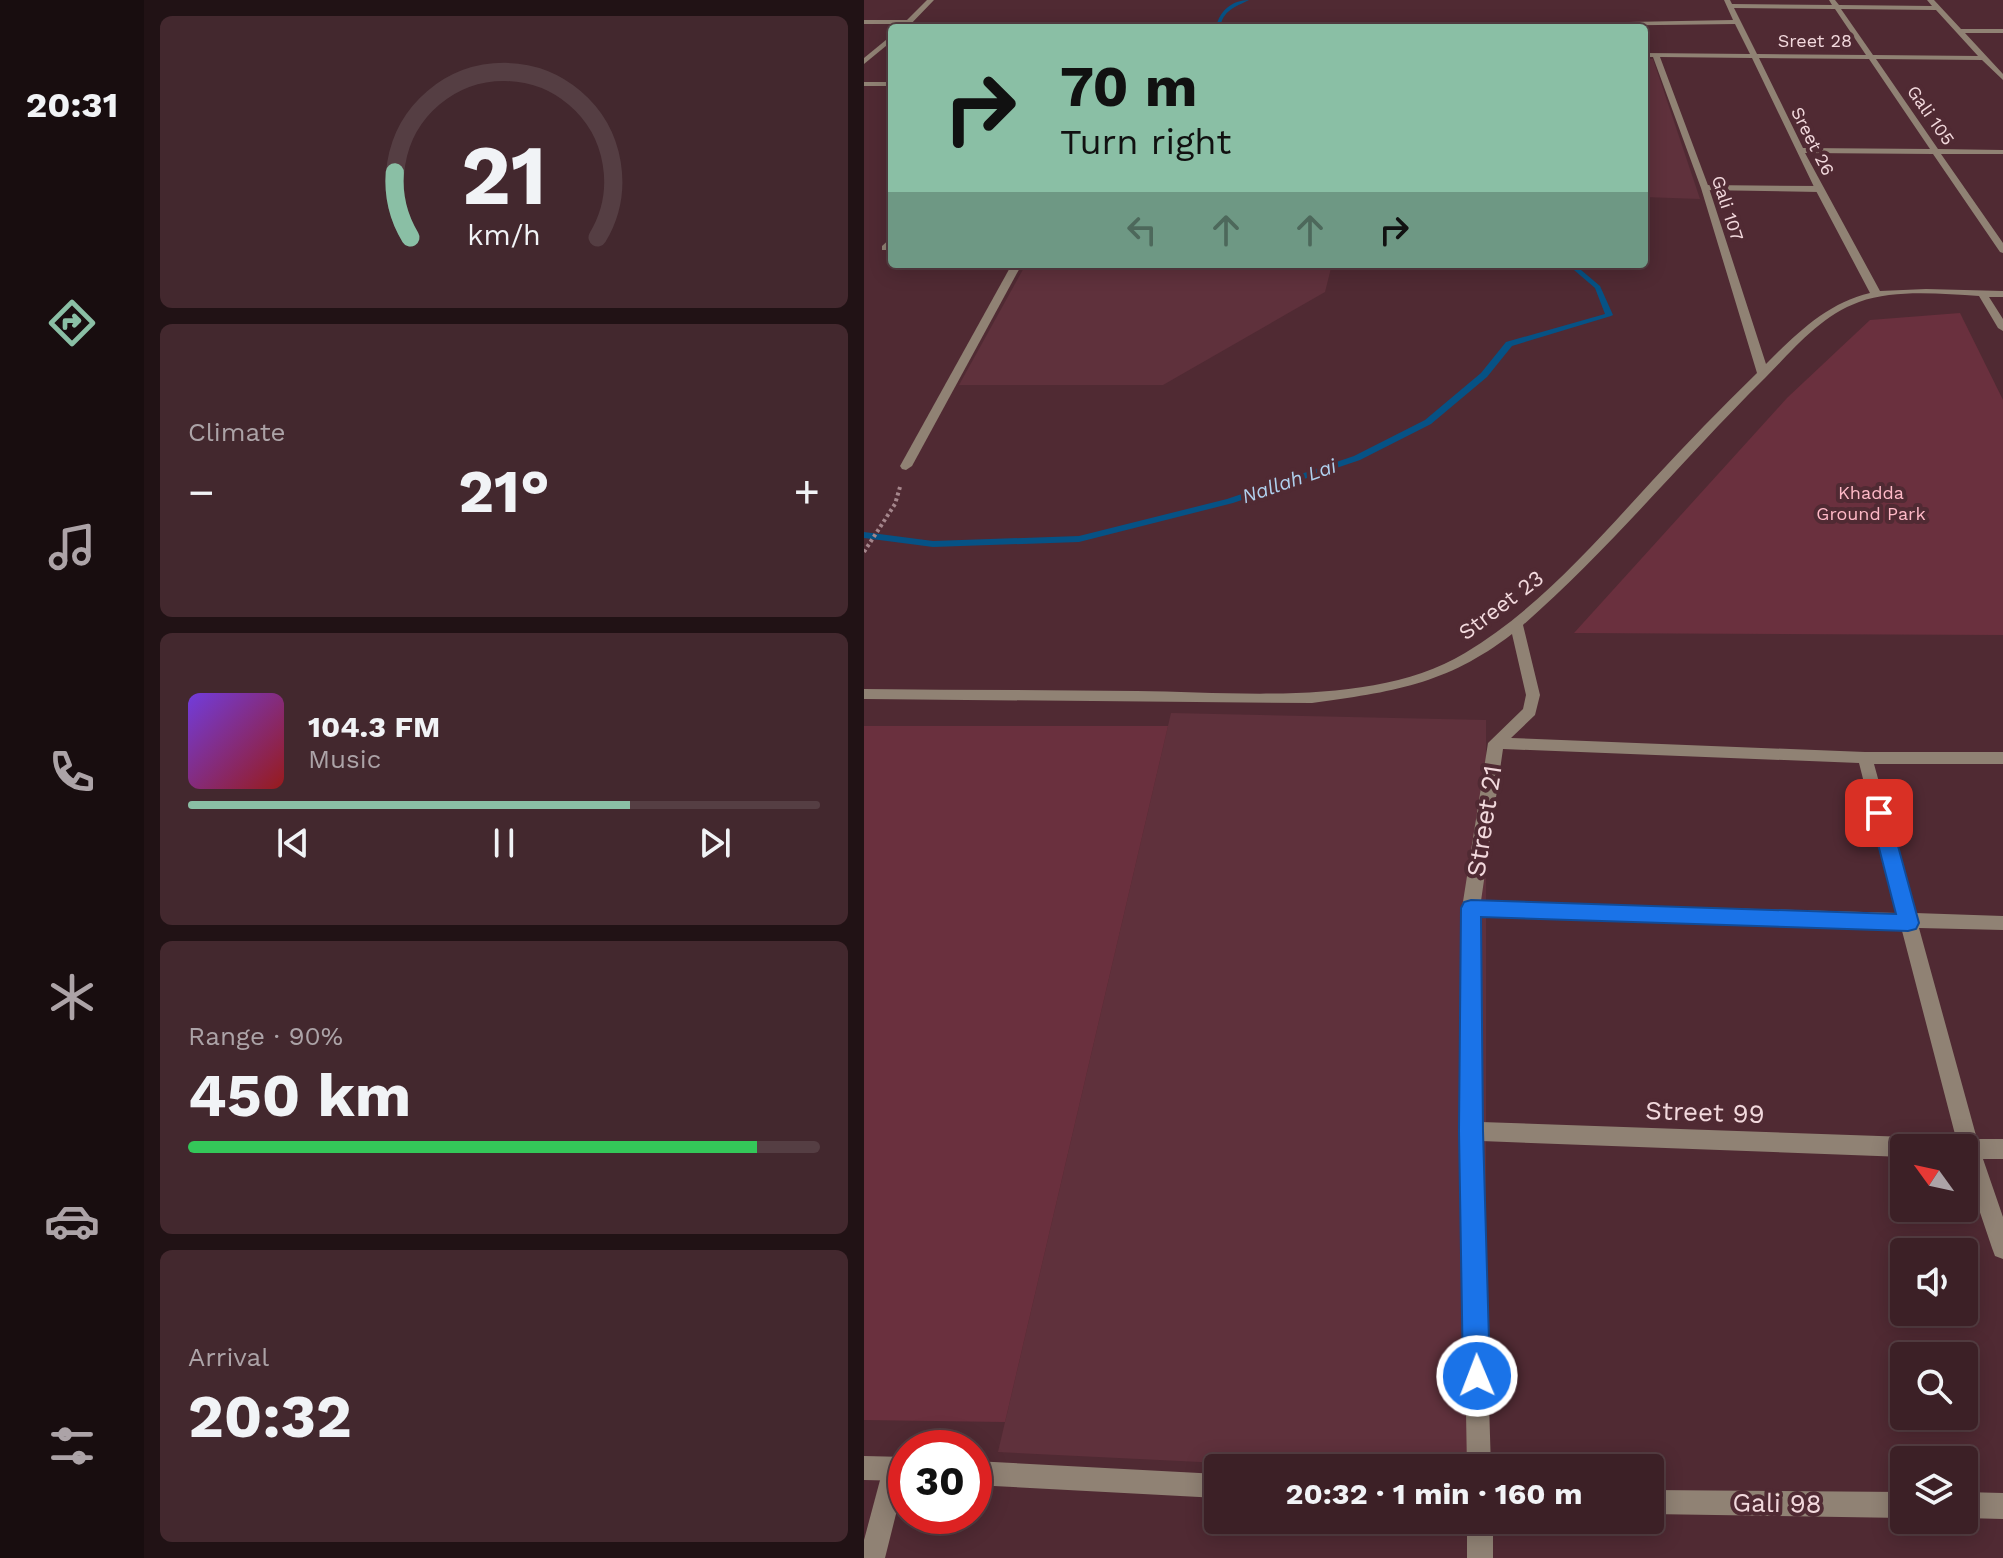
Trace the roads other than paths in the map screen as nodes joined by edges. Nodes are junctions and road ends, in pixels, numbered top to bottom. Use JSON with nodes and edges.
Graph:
{"nodes":[{"id":1,"x":931,"y":0,"type":"edge"},
{"id":2,"x":1930,"y":0,"type":"edge"},
{"id":3,"x":1728,"y":3,"type":"edge"},
{"id":4,"x":1835,"y":4,"type":"edge"},
{"id":5,"x":1938,"y":8,"type":"junction"},
{"id":6,"x":864,"y":22,"type":"edge"},
{"id":7,"x":1736,"y":22,"type":"junction"},
{"id":8,"x":892,"y":24,"type":"edge"},
{"id":9,"x":907,"y":24,"type":"edge"},
{"id":10,"x":1584,"y":24,"type":"edge"},
{"id":11,"x":1957,"y":31,"type":"junction"},
{"id":12,"x":2003,"y":31,"type":"edge"},
{"id":13,"x":888,"y":41,"type":"edge"},
{"id":14,"x":1648,"y":55,"type":"edge"},
{"id":15,"x":1656,"y":55,"type":"junction"},
{"id":16,"x":1752,"y":56,"type":"junction"},
{"id":17,"x":1871,"y":56,"type":"junction"},
{"id":18,"x":1985,"y":58,"type":"junction"},
{"id":19,"x":864,"y":62,"type":"edge"},
{"id":20,"x":2003,"y":78,"type":"edge"},
{"id":21,"x":864,"y":84,"type":"edge"},
{"id":22,"x":888,"y":84,"type":"edge"},
{"id":23,"x":1800,"y":150,"type":"junction"},
{"id":24,"x":1937,"y":151,"type":"junction"},
{"id":25,"x":2003,"y":152,"type":"edge"},
{"id":26,"x":1705,"y":188,"type":"junction"},
{"id":27,"x":1819,"y":189,"type":"junction"},
{"id":28,"x":2003,"y":250,"type":"edge"},
{"id":29,"x":1015,"y":268,"type":"edge"},
{"id":30,"x":1876,"y":294,"type":"junction"},
{"id":31,"x":1983,"y":294,"type":"junction"},
{"id":32,"x":2003,"y":294,"type":"edge"},
{"id":33,"x":2003,"y":328,"type":"edge"},
{"id":34,"x":1763,"y":373,"type":"junction"},
{"id":35,"x":906,"y":466,"type":"dead end"},
{"id":36,"x":1516,"y":623,"type":"junction"},
{"id":37,"x":864,"y":694,"type":"edge"},
{"id":38,"x":1496,"y":743,"type":"junction"},
{"id":39,"x":1865,"y":758,"type":"junction"},
{"id":40,"x":2003,"y":758,"type":"edge"},
{"id":41,"x":1471,"y":908,"type":"junction"},
{"id":42,"x":1908,"y":923,"type":"junction"},
{"id":43,"x":2003,"y":923,"type":"edge"},
{"id":44,"x":1471,"y":1131,"type":"junction"},
{"id":45,"x":1962,"y":1134,"type":"edge"},
{"id":46,"x":1890,"y":1146,"type":"edge"},
{"id":47,"x":1978,"y":1149,"type":"edge"},
{"id":48,"x":2003,"y":1149,"type":"edge"},
{"id":49,"x":1978,"y":1181,"type":"edge"},
{"id":50,"x":2003,"y":1248,"type":"edge"},
{"id":51,"x":1479,"y":1454,"type":"edge"},
{"id":52,"x":864,"y":1468,"type":"edge"},
{"id":53,"x":888,"y":1469,"type":"edge"},
{"id":54,"x":992,"y":1474,"type":"edge"},
{"id":55,"x":1204,"y":1485,"type":"edge"},
{"id":56,"x":1664,"y":1502,"type":"edge"},
{"id":57,"x":1890,"y":1505,"type":"edge"},
{"id":58,"x":1978,"y":1505,"type":"edge"},
{"id":59,"x":2003,"y":1506,"type":"edge"},
{"id":60,"x":888,"y":1507,"type":"edge"},
{"id":61,"x":1480,"y":1534,"type":"edge"},
{"id":62,"x":872,"y":1558,"type":"edge"},
{"id":63,"x":1480,"y":1558,"type":"edge"}],
"edges":[{"from":1,"to":9,"type":"street"},
{"from":2,"to":5,"type":"street"},
{"from":3,"to":4,"type":"street"},
{"from":3,"to":7,"type":"street","name":"Sreet 26"},
{"from":4,"to":5,"type":"street"},
{"from":4,"to":17,"type":"street","name":"Gali 105"},
{"from":5,"to":11,"type":"street"},
{"from":6,"to":8,"type":"street"},
{"from":7,"to":10,"type":"street"},
{"from":7,"to":16,"type":"street","name":"Sreet 26"},
{"from":11,"to":12,"type":"street"},
{"from":11,"to":18,"type":"street"},
{"from":13,"to":19,"type":"street"},
{"from":14,"to":15,"type":"street","name":"Sreet 28"},
{"from":15,"to":16,"type":"street","name":"Sreet 28"},
{"from":15,"to":26,"type":"street","name":"Gali 107"},
{"from":16,"to":17,"type":"street","name":"Sreet 28"},
{"from":16,"to":23,"type":"street","name":"Sreet 26"},
{"from":17,"to":18,"type":"street","name":"Sreet 28"},
{"from":17,"to":24,"type":"street","name":"Gali 105"},
{"from":18,"to":20,"type":"street"},
{"from":21,"to":22,"type":"street"},
{"from":23,"to":24,"type":"street"},
{"from":23,"to":27,"type":"street","name":"Sreet 26"},
{"from":24,"to":25,"type":"street"},
{"from":24,"to":28,"type":"street","name":"Gali 105"},
{"from":26,"to":27,"type":"street"},
{"from":26,"to":34,"type":"street","name":"Gali 107"},
{"from":27,"to":30,"type":"street","name":"Sreet 26"},
{"from":29,"to":35,"type":"street"},
{"from":30,"to":31,"type":"street","name":"Street 23"},
{"from":30,"to":34,"type":"street","name":"Street 23"},
{"from":31,"to":32,"type":"street","name":"Street 23"},
{"from":31,"to":33,"type":"street"},
{"from":34,"to":36,"type":"street","name":"Street 23"},
{"from":36,"to":37,"type":"street","name":"Street 23"},
{"from":36,"to":38,"type":"street","name":"Street 21"},
{"from":38,"to":39,"type":"street"},
{"from":38,"to":41,"type":"street","name":"Street 21"},
{"from":39,"to":40,"type":"street"},
{"from":39,"to":42,"type":"street"},
{"from":41,"to":42,"type":"street"},
{"from":41,"to":44,"type":"street","name":"Street 21"},
{"from":42,"to":43,"type":"street"},
{"from":42,"to":45,"type":"street"},
{"from":44,"to":46,"type":"street","name":"Street 99"},
{"from":44,"to":51,"type":"street","name":"Street 21"},
{"from":47,"to":48,"type":"street"},
{"from":49,"to":50,"type":"street"},
{"from":52,"to":53,"type":"street"},
{"from":54,"to":55,"type":"street"},
{"from":56,"to":57,"type":"street","name":"Gali 98"},
{"from":58,"to":59,"type":"street"},
{"from":60,"to":62,"type":"street"},
{"from":61,"to":63,"type":"street"}]}
